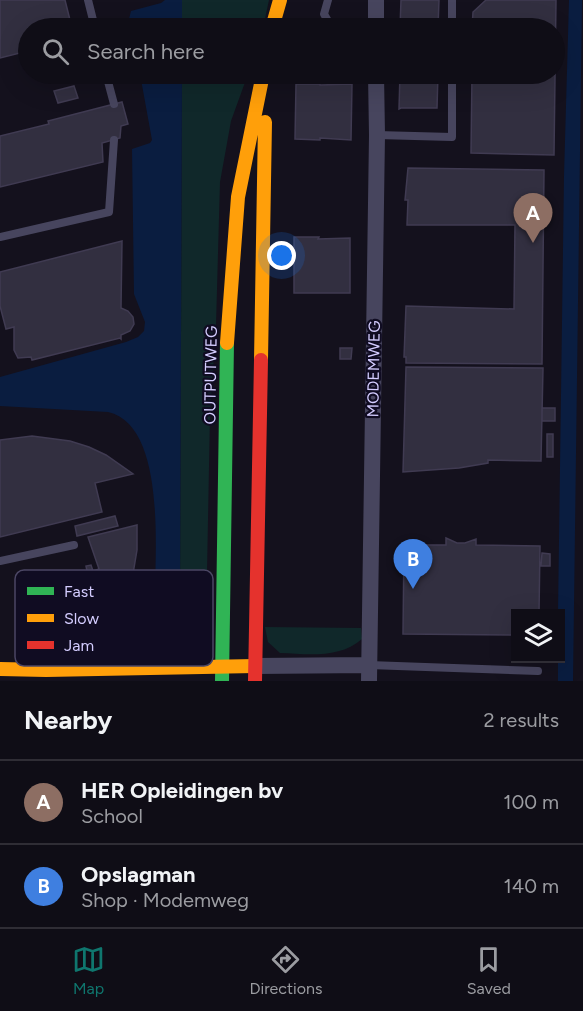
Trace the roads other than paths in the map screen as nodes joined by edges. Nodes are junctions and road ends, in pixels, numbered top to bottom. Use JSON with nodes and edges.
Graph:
{"nodes":[{"id":1,"x":88,"y":0,"type":"edge"},
{"id":2,"x":280,"y":0,"type":"edge"},
{"id":3,"x":328,"y":0,"type":"edge"},
{"id":4,"x":376,"y":0,"type":"edge"},
{"id":5,"x":452,"y":0,"type":"edge"},
{"id":6,"x":92,"y":18,"type":"edge"},
{"id":7,"x":275,"y":18,"type":"edge"},
{"id":8,"x":326,"y":18,"type":"edge"},
{"id":9,"x":376,"y":18,"type":"edge"},
{"id":10,"x":452,"y":18,"type":"edge"},
{"id":11,"x":109,"y":84,"type":"edge"},
{"id":12,"x":261,"y":84,"type":"edge"},
{"id":13,"x":267,"y":84,"type":"edge"},
{"id":14,"x":376,"y":84,"type":"edge"},
{"id":15,"x":452,"y":84,"type":"edge"},
{"id":16,"x":114,"y":104,"type":"dead end"},
{"id":17,"x":377,"y":135,"type":"junction"},
{"id":18,"x":114,"y":140,"type":"dead end"},
{"id":19,"x":0,"y":237,"type":"edge"},
{"id":20,"x":74,"y":545,"type":"dead end"},
{"id":21,"x":0,"y":561,"type":"edge"},
{"id":22,"x":0,"y":669,"type":"edge"},
{"id":23,"x":538,"y":671,"type":"dead end"},
{"id":24,"x":369,"y":673,"type":"edge"},
{"id":25,"x":222,"y":674,"type":"edge"},
{"id":26,"x":255,"y":674,"type":"edge"},
{"id":27,"x":46,"y":676,"type":"edge"}],
"edges":[{"from":1,"to":6,"type":"lane"},
{"from":2,"to":7,"type":"main road"},
{"from":3,"to":8,"type":"lane"},
{"from":4,"to":9,"type":"street"},
{"from":5,"to":10,"type":"lane"},
{"from":11,"to":16,"type":"lane"},
{"from":12,"to":25,"type":"main road","name":"OUTPUTWEG"},
{"from":13,"to":26,"type":"main road"},
{"from":14,"to":17,"type":"street","name":"MODEMWEG"},
{"from":15,"to":17,"type":"lane"},
{"from":17,"to":24,"type":"street","name":"MODEMWEG"},
{"from":18,"to":19,"type":"lane"},
{"from":20,"to":21,"type":"lane"},
{"from":22,"to":27,"type":"main road"},
{"from":23,"to":24,"type":"lane"},
{"from":24,"to":26,"type":"street"},
{"from":25,"to":26,"type":"main road"},
{"from":25,"to":27,"type":"main road"}]}
